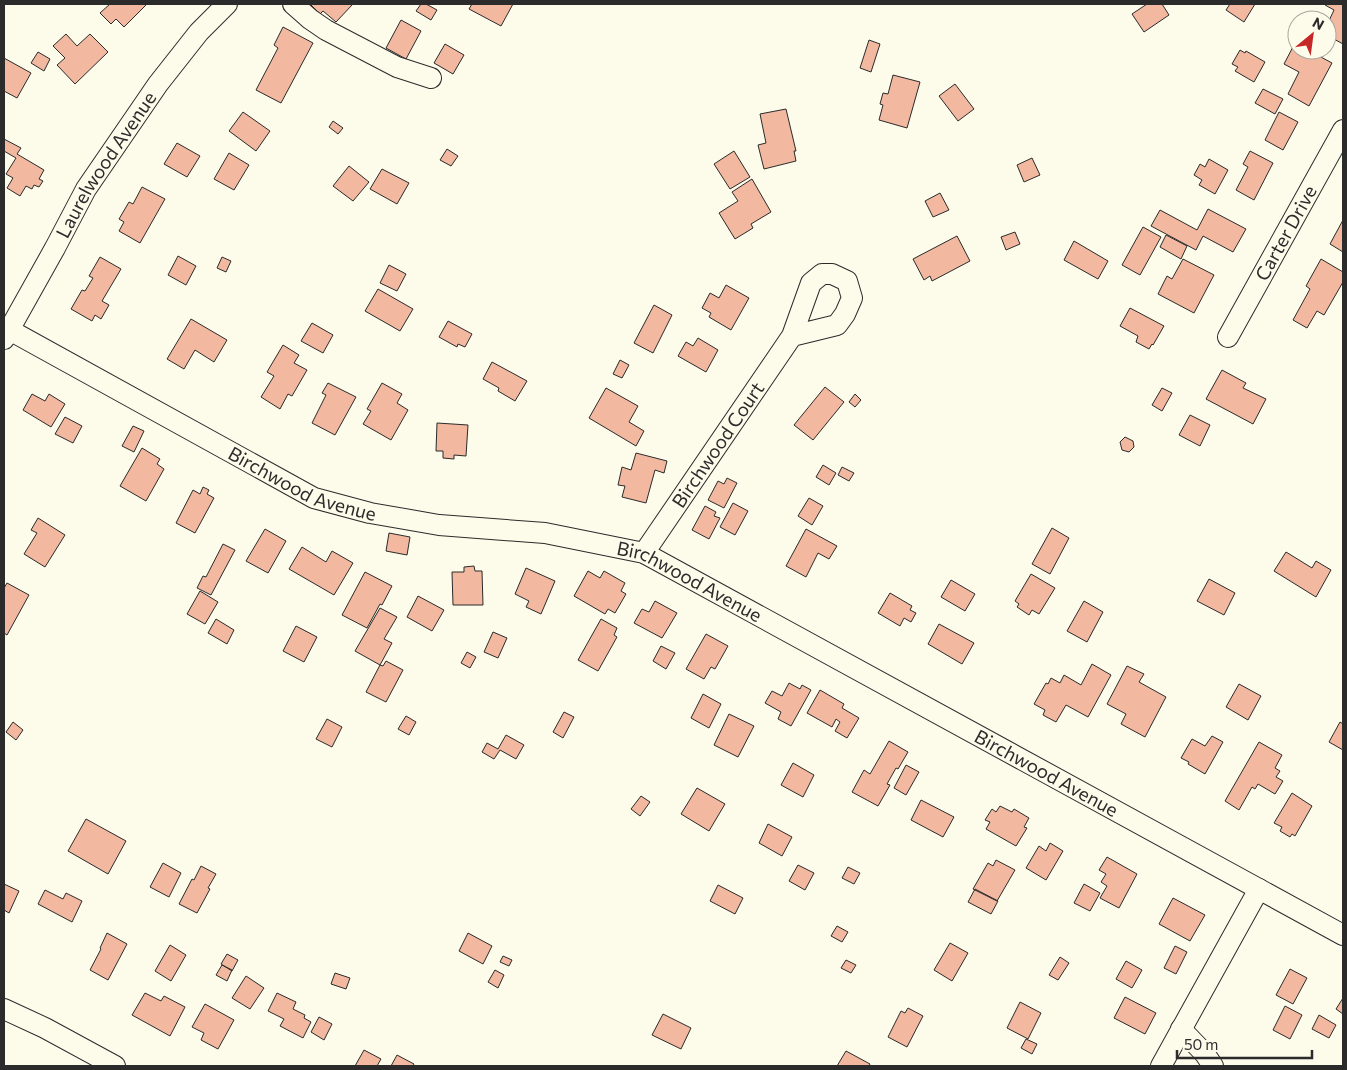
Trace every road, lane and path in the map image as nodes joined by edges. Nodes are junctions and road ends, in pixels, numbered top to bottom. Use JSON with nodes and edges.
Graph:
{"nodes":[{"id":1,"x":228,"y":4,"type":"edge"},
{"id":2,"x":293,"y":4,"type":"edge"},
{"id":3,"x":431,"y":78,"type":"dead end"},
{"id":4,"x":1343,"y":130,"type":"edge"},
{"id":5,"x":5,"y":332,"type":"edge"},
{"id":6,"x":792,"y":336,"type":"dead end"},
{"id":7,"x":1228,"y":337,"type":"dead end"},
{"id":8,"x":644,"y":553,"type":"junction"},
{"id":9,"x":1259,"y":889,"type":"junction"},
{"id":10,"x":1343,"y":935,"type":"edge"},
{"id":11,"x":4,"y":1008,"type":"edge"},
{"id":12,"x":1181,"y":1029,"type":"junction"},
{"id":13,"x":114,"y":1066,"type":"edge"},
{"id":14,"x":1161,"y":1066,"type":"edge"},
{"id":15,"x":1213,"y":1066,"type":"edge"}],
"edges":[{"from":1,"to":5,"type":"street","name":"Laurelwood Avenue"},
{"from":2,"to":3,"type":"street"},
{"from":4,"to":7,"type":"street","name":"Carter Drive"},
{"from":5,"to":8,"type":"street","name":"Birchwood Avenue"},
{"from":6,"to":8,"type":"street","name":"Birchwood Court"},
{"from":8,"to":9,"type":"street","name":"Birchwood Avenue"},
{"from":9,"to":10,"type":"street","name":"Birchwood Avenue"},
{"from":9,"to":12,"type":"street"},
{"from":11,"to":13,"type":"street"},
{"from":12,"to":14,"type":"street"},
{"from":12,"to":15,"type":"street"}]}
